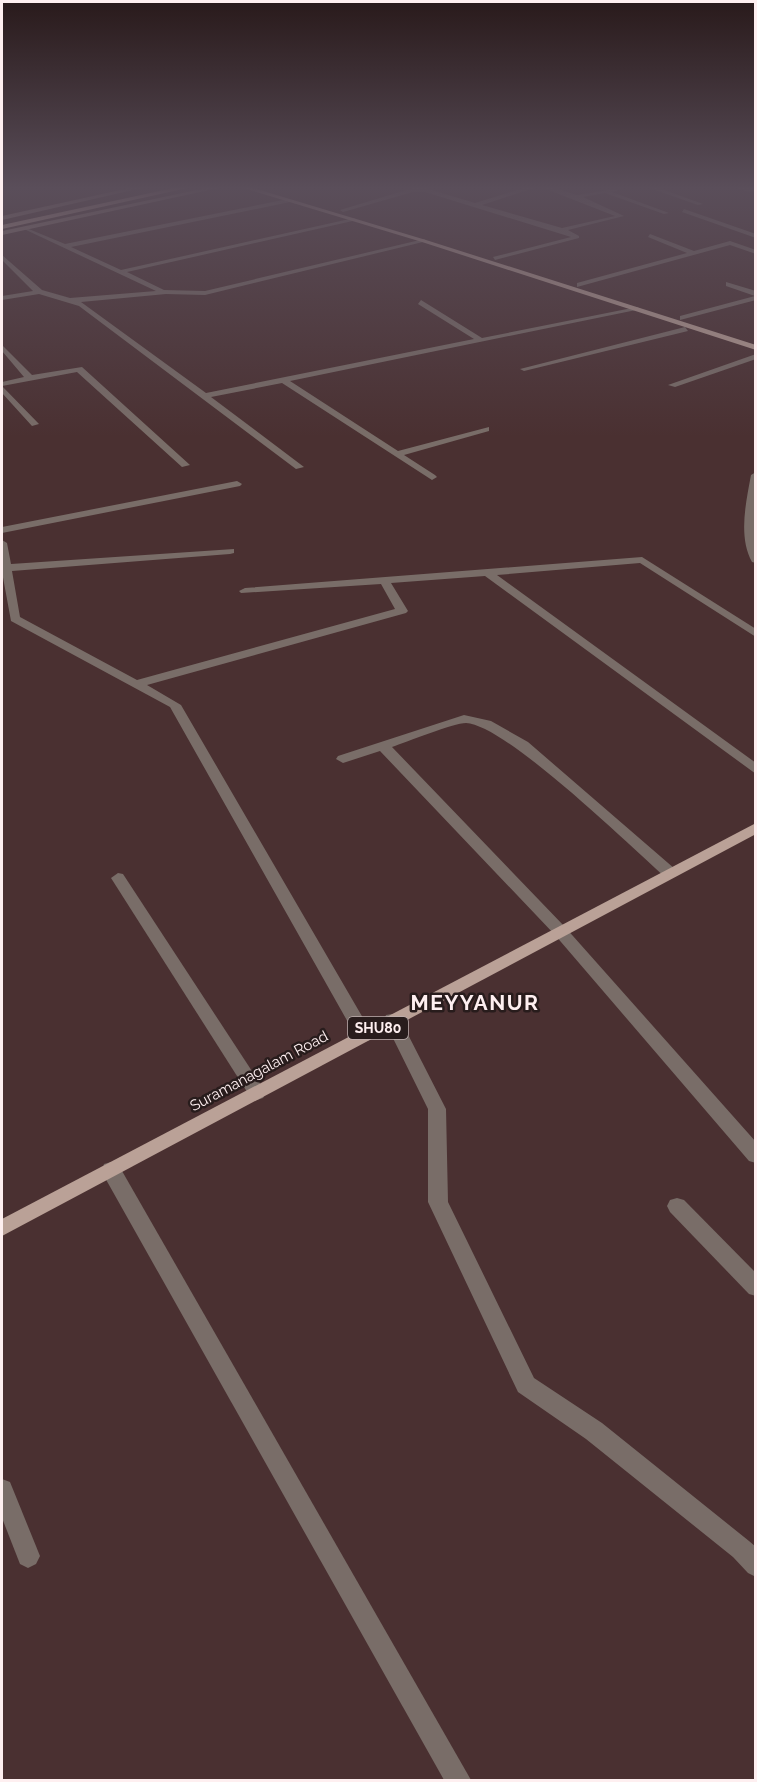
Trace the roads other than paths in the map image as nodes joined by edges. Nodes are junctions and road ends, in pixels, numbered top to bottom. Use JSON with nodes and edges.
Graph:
{"nodes":[{"id":1,"x":17,"y":270,"type":"edge"},
{"id":2,"x":115,"y":270,"type":"edge"},
{"id":3,"x":127,"y":270,"type":"edge"},
{"id":4,"x":301,"y":270,"type":"edge"},
{"id":5,"x":515,"y":270,"type":"edge"},
{"id":6,"x":533,"y":270,"type":"edge"},
{"id":7,"x":630,"y":270,"type":"edge"},
{"id":8,"x":119,"y":272,"type":"junction"},
{"id":9,"x":729,"y":284,"type":"dead end"},
{"id":10,"x":580,"y":285,"type":"junction"},
{"id":11,"x":39,"y":292,"type":"junction"},
{"id":12,"x":163,"y":292,"type":"junction"},
{"id":13,"x":756,"y":296,"type":"edge"},
{"id":14,"x":2,"y":298,"type":"edge"},
{"id":15,"x":70,"y":300,"type":"junction"},
{"id":16,"x":421,"y":302,"type":"dead end"},
{"id":17,"x":637,"y":309,"type":"junction"},
{"id":18,"x":682,"y":318,"type":"junction"},
{"id":19,"x":685,"y":329,"type":"junction"},
{"id":20,"x":726,"y":332,"type":"junction"},
{"id":21,"x":480,"y":340,"type":"junction"},
{"id":22,"x":756,"y":341,"type":"edge"},
{"id":23,"x":2,"y":347,"type":"edge"},
{"id":24,"x":756,"y":348,"type":"edge"},
{"id":25,"x":756,"y":354,"type":"edge"},
{"id":26,"x":524,"y":369,"type":"dead end"},
{"id":27,"x":30,"y":378,"type":"junction"},
{"id":28,"x":283,"y":380,"type":"junction"},
{"id":29,"x":2,"y":384,"type":"edge"},
{"id":30,"x":672,"y":385,"type":"dead end"},
{"id":31,"x":2,"y":388,"type":"edge"},
{"id":32,"x":204,"y":396,"type":"junction"},
{"id":33,"x":35,"y":424,"type":"dead end"},
{"id":34,"x":486,"y":429,"type":"dead end"},
{"id":35,"x":397,"y":454,"type":"junction"},
{"id":36,"x":185,"y":465,"type":"dead end"},
{"id":37,"x":299,"y":467,"type":"dead end"},
{"id":38,"x":756,"y":475,"type":"edge"},
{"id":39,"x":432,"y":477,"type":"dead end"},
{"id":40,"x":237,"y":484,"type":"dead end"},
{"id":41,"x":2,"y":530,"type":"edge"},
{"id":42,"x":2,"y":543,"type":"edge"},
{"id":43,"x":230,"y":551,"type":"dead end"},
{"id":44,"x":756,"y":560,"type":"edge"},
{"id":45,"x":6,"y":568,"type":"junction"},
{"id":46,"x":487,"y":572,"type":"junction"},
{"id":47,"x":384,"y":580,"type":"junction"},
{"id":48,"x":245,"y":591,"type":"dead end"},
{"id":49,"x":756,"y":634,"type":"edge"},
{"id":50,"x":136,"y":684,"type":"junction"},
{"id":51,"x":383,"y":746,"type":"junction"},
{"id":52,"x":343,"y":759,"type":"dead end"},
{"id":53,"x":756,"y":770,"type":"edge"},
{"id":54,"x":756,"y":828,"type":"edge"},
{"id":55,"x":670,"y":873,"type":"junction"},
{"id":56,"x":118,"y":878,"type":"dead end"},
{"id":57,"x":560,"y":931,"type":"junction"},
{"id":58,"x":392,"y":1020,"type":"junction"},
{"id":59,"x":364,"y":1035,"type":"junction"},
{"id":60,"x":257,"y":1093,"type":"junction"},
{"id":61,"x":756,"y":1155,"type":"edge"},
{"id":62,"x":111,"y":1170,"type":"junction"},
{"id":63,"x":677,"y":1206,"type":"dead end"},
{"id":64,"x":2,"y":1228,"type":"edge"},
{"id":65,"x":756,"y":1287,"type":"edge"},
{"id":66,"x":2,"y":1490,"type":"edge"},
{"id":67,"x":28,"y":1556,"type":"dead end"},
{"id":68,"x":756,"y":1565,"type":"edge"},
{"id":69,"x":458,"y":1780,"type":"edge"}],
"edges":[{"from":1,"to":11,"type":"street"},
{"from":2,"to":8,"type":"street"},
{"from":3,"to":8,"type":"street"},
{"from":4,"to":12,"type":"street"},
{"from":5,"to":17,"type":"main road"},
{"from":6,"to":10,"type":"main road"},
{"from":7,"to":10,"type":"street"},
{"from":8,"to":12,"type":"street"},
{"from":9,"to":13,"type":"street"},
{"from":10,"to":18,"type":"main road"},
{"from":11,"to":14,"type":"street"},
{"from":11,"to":15,"type":"street"},
{"from":12,"to":15,"type":"street"},
{"from":13,"to":18,"type":"street"},
{"from":15,"to":32,"type":"street"},
{"from":16,"to":21,"type":"street"},
{"from":17,"to":19,"type":"main road"},
{"from":17,"to":20,"type":"main road"},
{"from":17,"to":21,"type":"street"},
{"from":18,"to":20,"type":"main road"},
{"from":19,"to":25,"type":"main road"},
{"from":19,"to":26,"type":"street"},
{"from":20,"to":22,"type":"main road"},
{"from":20,"to":24,"type":"main road"},
{"from":21,"to":28,"type":"street"},
{"from":23,"to":27,"type":"street"},
{"from":25,"to":30,"type":"street"},
{"from":27,"to":29,"type":"street"},
{"from":27,"to":36,"type":"street"},
{"from":28,"to":32,"type":"street"},
{"from":28,"to":35,"type":"street"},
{"from":31,"to":33,"type":"street"},
{"from":32,"to":37,"type":"street"},
{"from":34,"to":35,"type":"street"},
{"from":35,"to":39,"type":"street"},
{"from":38,"to":44,"type":"street"},
{"from":40,"to":41,"type":"street"},
{"from":42,"to":45,"type":"street"},
{"from":43,"to":45,"type":"street"},
{"from":45,"to":50,"type":"street"},
{"from":46,"to":47,"type":"street"},
{"from":46,"to":49,"type":"street"},
{"from":46,"to":53,"type":"street"},
{"from":47,"to":48,"type":"street"},
{"from":47,"to":50,"type":"street"},
{"from":50,"to":59,"type":"street"},
{"from":51,"to":52,"type":"street"},
{"from":51,"to":55,"type":"street"},
{"from":51,"to":57,"type":"street"},
{"from":54,"to":55,"type":"main road","name":"Suramanagalam Road","number":"SHU80"},
{"from":55,"to":57,"type":"main road","name":"Suramanagalam Road","number":"SHU80"},
{"from":56,"to":60,"type":"street"},
{"from":57,"to":58,"type":"main road","name":"Suramanagalam Road","number":"SHU80"},
{"from":57,"to":61,"type":"street"},
{"from":58,"to":59,"type":"main road","name":"Suramanagalam Road","number":"SHU80"},
{"from":58,"to":68,"type":"street"},
{"from":59,"to":60,"type":"main road","name":"Suramanagalam Road","number":"SHU80"},
{"from":60,"to":62,"type":"main road","name":"Suramanagalam Road","number":"SHU80"},
{"from":62,"to":64,"type":"main road","name":"Suramanagalam Road","number":"SHU80"},
{"from":62,"to":69,"type":"street"},
{"from":63,"to":65,"type":"street"},
{"from":66,"to":67,"type":"street"}]}
